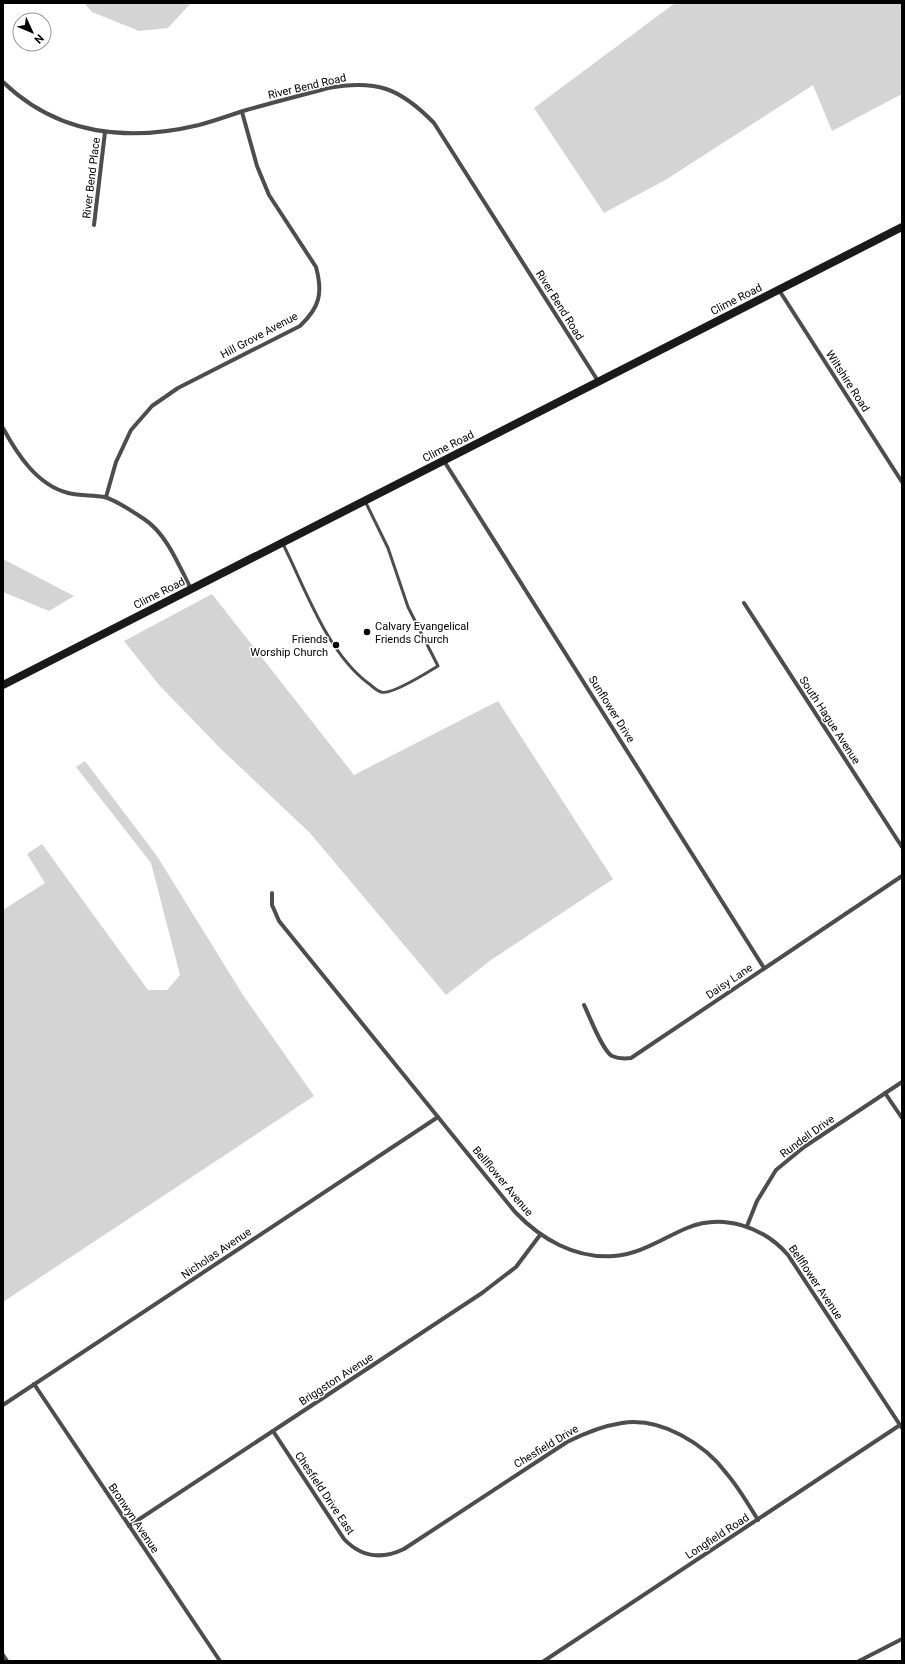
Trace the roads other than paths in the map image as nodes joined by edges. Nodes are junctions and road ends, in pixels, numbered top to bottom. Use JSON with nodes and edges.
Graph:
{"nodes":[{"id":1,"x":3,"y":82,"type":"edge"},
{"id":2,"x":242,"y":112,"type":"junction"},
{"id":3,"x":105,"y":132,"type":"junction"},
{"id":4,"x":94,"y":225,"type":"dead end"},
{"id":5,"x":902,"y":227,"type":"edge"},
{"id":6,"x":779,"y":290,"type":"junction"},
{"id":7,"x":598,"y":382,"type":"junction"},
{"id":8,"x":3,"y":428,"type":"edge"},
{"id":9,"x":444,"y":461,"type":"junction"},
{"id":10,"x":902,"y":482,"type":"edge"},
{"id":11,"x":106,"y":497,"type":"junction"},
{"id":12,"x":365,"y":501,"type":"junction"},
{"id":13,"x":283,"y":543,"type":"junction"},
{"id":14,"x":191,"y":589,"type":"junction"},
{"id":15,"x":744,"y":604,"type":"dead end"},
{"id":16,"x":3,"y":685,"type":"edge"},
{"id":17,"x":902,"y":846,"type":"edge"},
{"id":18,"x":902,"y":876,"type":"edge"},
{"id":19,"x":272,"y":893,"type":"dead end"},
{"id":20,"x":764,"y":968,"type":"junction"},
{"id":21,"x":584,"y":1005,"type":"dead end"},
{"id":22,"x":902,"y":1082,"type":"edge"},
{"id":23,"x":885,"y":1093,"type":"junction"},
{"id":24,"x":438,"y":1117,"type":"junction"},
{"id":25,"x":902,"y":1118,"type":"edge"},
{"id":26,"x":747,"y":1226,"type":"junction"},
{"id":27,"x":540,"y":1234,"type":"junction"},
{"id":28,"x":34,"y":1384,"type":"junction"},
{"id":29,"x":3,"y":1405,"type":"edge"},
{"id":30,"x":901,"y":1426,"type":"edge"},
{"id":31,"x":273,"y":1431,"type":"junction"},
{"id":32,"x":758,"y":1520,"type":"junction"},
{"id":33,"x":129,"y":1526,"type":"junction"},
{"id":34,"x":371,"y":1556,"type":"joint"},
{"id":35,"x":902,"y":1639,"type":"edge"},
{"id":36,"x":3,"y":1655,"type":"edge"},
{"id":37,"x":7,"y":1661,"type":"edge"},
{"id":38,"x":220,"y":1661,"type":"edge"},
{"id":39,"x":544,"y":1661,"type":"edge"},
{"id":40,"x":859,"y":1661,"type":"edge"}],
"edges":[{"from":1,"to":3,"type":"street","name":"River Bend Road"},
{"from":2,"to":3,"type":"street","name":"River Bend Road"},
{"from":2,"to":7,"type":"street","name":"River Bend Road"},
{"from":2,"to":11,"type":"street","name":"Hill Grove Avenue"},
{"from":3,"to":4,"type":"street","name":"River Bend Place"},
{"from":5,"to":6,"type":"main road","name":"Clime Road"},
{"from":6,"to":7,"type":"main road","name":"Clime Road"},
{"from":6,"to":10,"type":"street","name":"Wiltshire Road"},
{"from":7,"to":9,"type":"main road","name":"Clime Road"},
{"from":8,"to":11,"type":"street"},
{"from":9,"to":12,"type":"main road","name":"Clime Road"},
{"from":9,"to":20,"type":"street","name":"Sunflower Drive"},
{"from":11,"to":14,"type":"street"},
{"from":12,"to":13,"type":"main road","name":"Clime Road"},
{"from":12,"to":13,"type":"lane"},
{"from":13,"to":14,"type":"main road","name":"Clime Road"},
{"from":14,"to":16,"type":"main road","name":"Clime Road"},
{"from":15,"to":17,"type":"street","name":"South Hague Avenue"},
{"from":18,"to":20,"type":"street","name":"Daisy Lane"},
{"from":19,"to":24,"type":"street","name":"Bellflower Avenue"},
{"from":20,"to":21,"type":"street","name":"Daisy Lane"},
{"from":22,"to":23,"type":"street","name":"Rundell Drive"},
{"from":23,"to":25,"type":"street"},
{"from":23,"to":26,"type":"street","name":"Rundell Drive"},
{"from":24,"to":27,"type":"street","name":"Bellflower Avenue"},
{"from":24,"to":28,"type":"street","name":"Nicholas Avenue"},
{"from":26,"to":27,"type":"street","name":"Bellflower Avenue"},
{"from":26,"to":30,"type":"street","name":"Bellflower Avenue"},
{"from":27,"to":31,"type":"street","name":"Briggston Avenue"},
{"from":28,"to":29,"type":"street","name":"Nicholas Avenue"},
{"from":28,"to":33,"type":"street","name":"Bronwyn Avenue"},
{"from":30,"to":32,"type":"street","name":"Longfield Road"},
{"from":31,"to":33,"type":"street","name":"Briggston Avenue"},
{"from":31,"to":34,"type":"street","name":"Chesfield Drive East"},
{"from":32,"to":34,"type":"street","name":"Chesfield Drive"},
{"from":32,"to":39,"type":"street","name":"Longfield Road"},
{"from":33,"to":38,"type":"street","name":"Bronwyn Avenue"},
{"from":35,"to":40,"type":"street"},
{"from":36,"to":37,"type":"street"}]}
